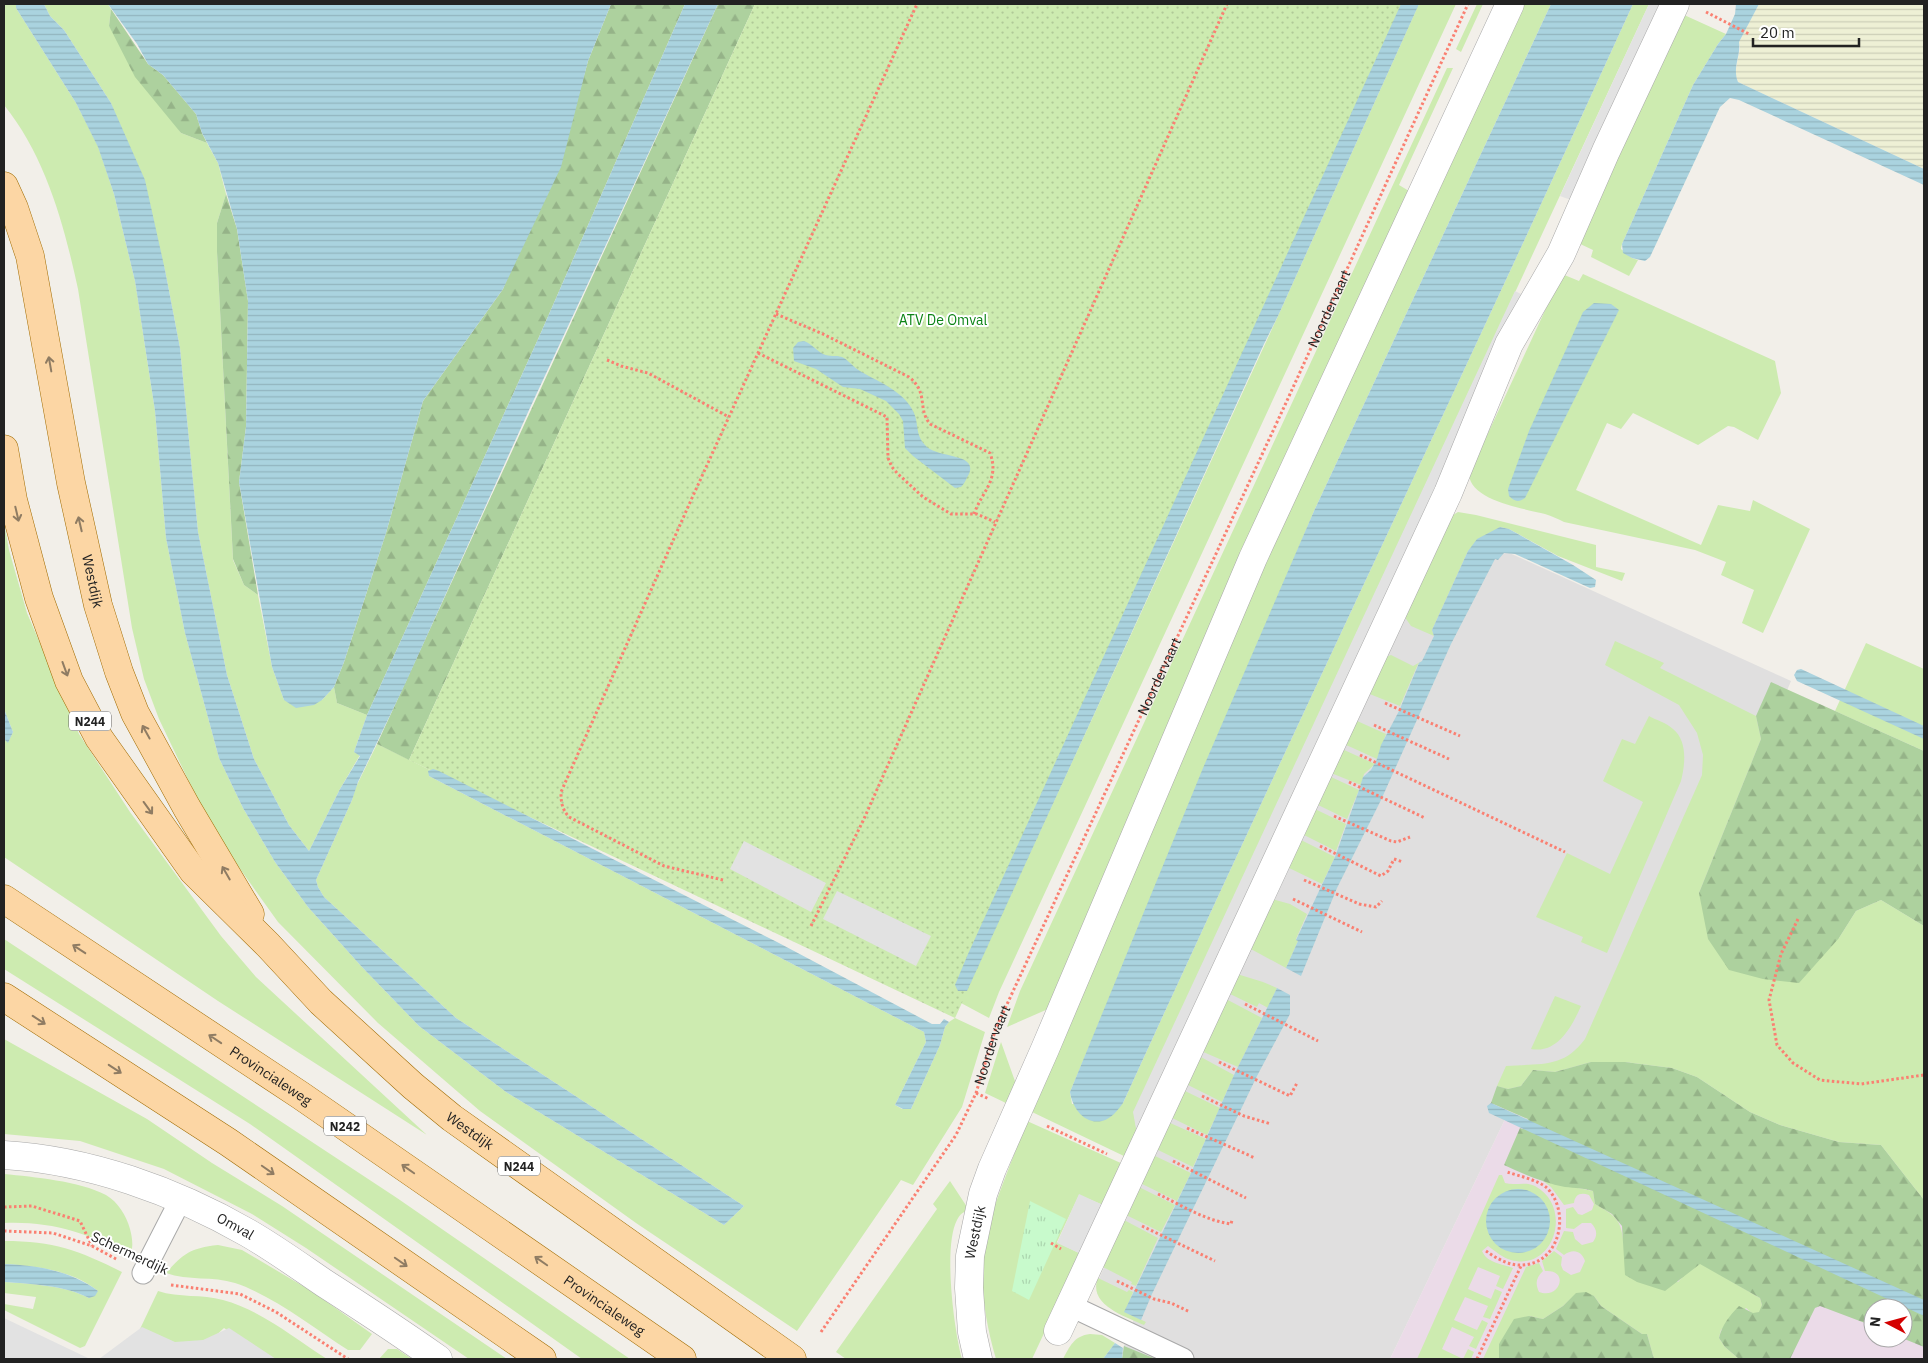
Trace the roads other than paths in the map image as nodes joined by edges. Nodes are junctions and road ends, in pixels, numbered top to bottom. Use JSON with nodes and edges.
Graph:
{"nodes":[{"id":1,"x":1510,"y":4,"type":"edge"},
{"id":2,"x":1675,"y":4,"type":"edge"},
{"id":3,"x":4,"y":186,"type":"edge"},
{"id":4,"x":4,"y":449,"type":"edge"},
{"id":5,"x":4,"y":900,"type":"edge"},
{"id":6,"x":268,"y":945,"type":"junction"},
{"id":7,"x":4,"y":997,"type":"edge"},
{"id":8,"x":4,"y":1156,"type":"edge"},
{"id":9,"x":181,"y":1199,"type":"junction"},
{"id":10,"x":143,"y":1273,"type":"road end"},
{"id":11,"x":1069,"y":1305,"type":"junction"},
{"id":12,"x":1058,"y":1331,"type":"dead end"},
{"id":13,"x":438,"y":1359,"type":"edge"},
{"id":14,"x":542,"y":1359,"type":"edge"},
{"id":15,"x":682,"y":1359,"type":"edge"},
{"id":16,"x":792,"y":1359,"type":"edge"},
{"id":17,"x":978,"y":1359,"type":"edge"},
{"id":18,"x":1183,"y":1359,"type":"edge"}],
"edges":[{"from":1,"to":17,"type":"street","name":"Westdijk"},
{"from":2,"to":11,"type":"street"},
{"from":6,"to":3,"type":"main road","name":"Westdijk","number":"N244","one_way":true},
{"from":4,"to":6,"type":"main road","name":"Westdijk","number":"N244","one_way":true},
{"from":15,"to":5,"type":"main road","name":"Provincialeweg","number":"N242","one_way":true},
{"from":6,"to":16,"type":"main road","name":"Westdijk","number":"N244"},
{"from":7,"to":14,"type":"main road","one_way":true},
{"from":8,"to":9,"type":"street","name":"Omval"},
{"from":9,"to":10,"type":"lane"},
{"from":9,"to":13,"type":"street","name":"Omval"},
{"from":11,"to":12,"type":"street"},
{"from":11,"to":18,"type":"lane"}]}
